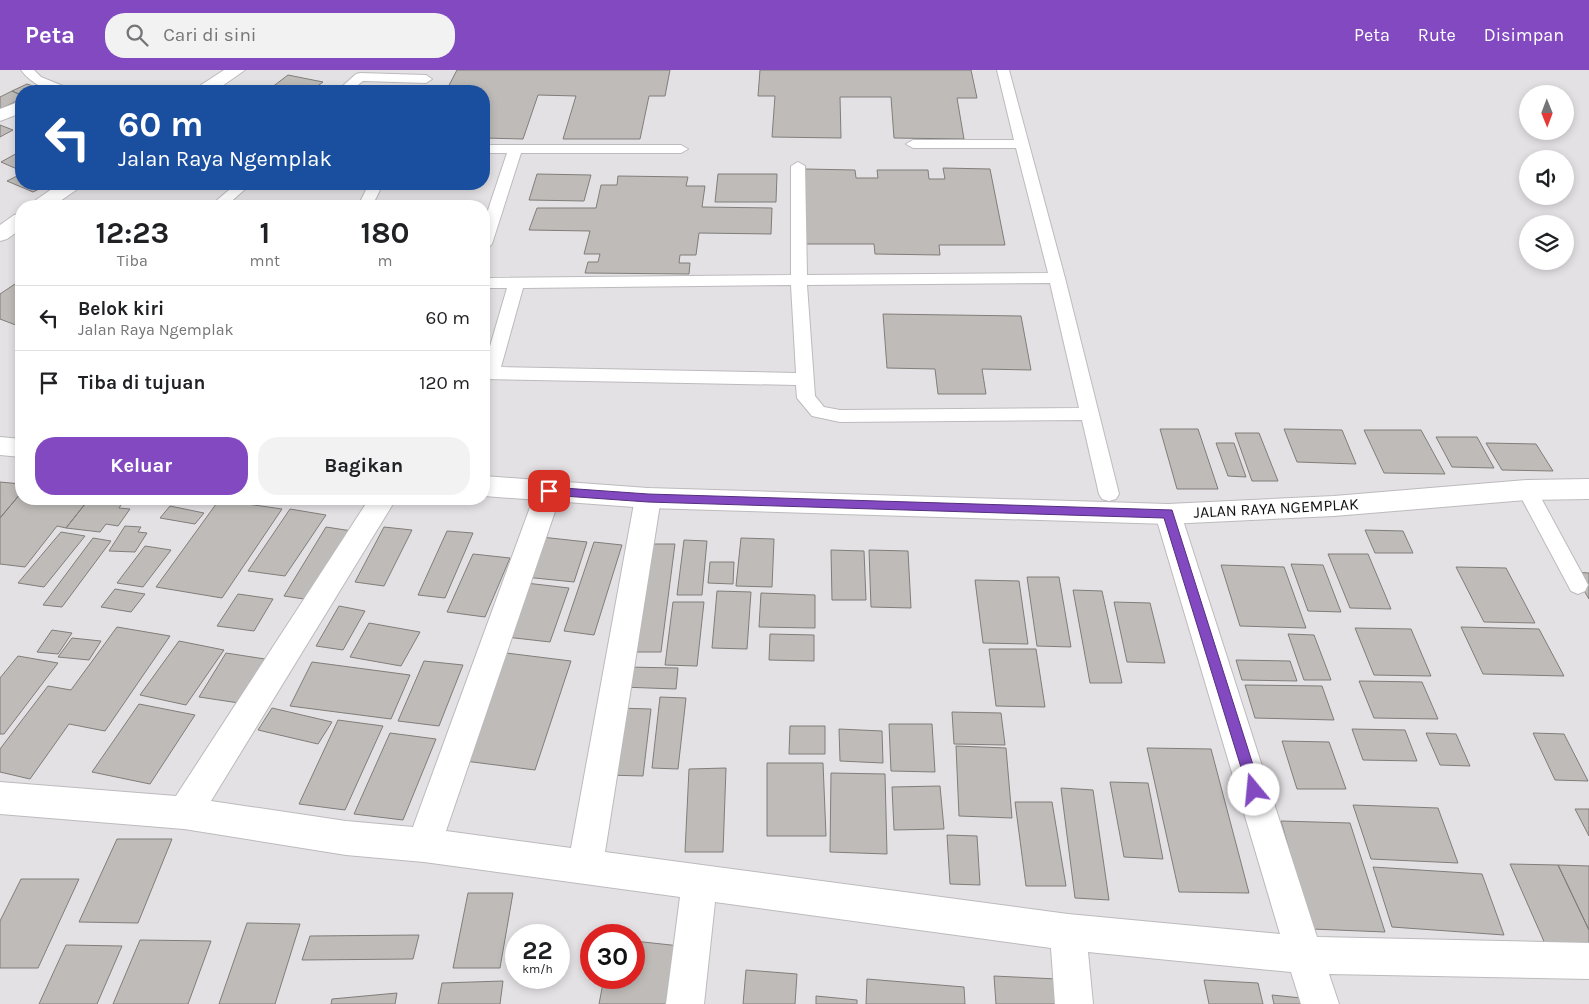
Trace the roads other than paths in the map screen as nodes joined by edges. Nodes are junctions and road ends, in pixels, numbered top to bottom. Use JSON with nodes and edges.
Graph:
{"nodes":[{"id":1,"x":27,"y":70,"type":"edge"},
{"id":2,"x":236,"y":70,"type":"edge"},
{"id":3,"x":1003,"y":70,"type":"edge"},
{"id":4,"x":429,"y":75,"type":"edge"},
{"id":5,"x":387,"y":77,"type":"junction"},
{"id":6,"x":49,"y":85,"type":"edge"},
{"id":7,"x":213,"y":85,"type":"edge"},
{"id":8,"x":350,"y":85,"type":"edge"},
{"id":9,"x":382,"y":85,"type":"edge"},
{"id":10,"x":15,"y":109,"type":"edge"},
{"id":11,"x":0,"y":116,"type":"edge"},
{"id":12,"x":913,"y":144,"type":"dead end"},
{"id":13,"x":1022,"y":144,"type":"junction"},
{"id":14,"x":681,"y":148,"type":"dead end"},
{"id":15,"x":490,"y":149,"type":"edge"},
{"id":16,"x":515,"y":150,"type":"junction"},
{"id":17,"x":798,"y":166,"type":"dead end"},
{"id":18,"x":63,"y":190,"type":"edge"},
{"id":19,"x":237,"y":190,"type":"edge"},
{"id":20,"x":49,"y":200,"type":"edge"},
{"id":21,"x":224,"y":200,"type":"edge"},
{"id":22,"x":15,"y":224,"type":"edge"},
{"id":23,"x":490,"y":226,"type":"edge"},
{"id":24,"x":1,"y":232,"type":"edge"},
{"id":25,"x":1057,"y":278,"type":"junction"},
{"id":26,"x":799,"y":280,"type":"junction"},
{"id":27,"x":490,"y":283,"type":"edge"},
{"id":28,"x":516,"y":283,"type":"junction"},
{"id":29,"x":490,"y":364,"type":"edge"},
{"id":30,"x":490,"y":373,"type":"edge"},
{"id":31,"x":804,"y":379,"type":"junction"},
{"id":32,"x":1088,"y":414,"type":"junction"},
{"id":33,"x":0,"y":446,"type":"edge"},
{"id":34,"x":15,"y":447,"type":"edge"},
{"id":35,"x":490,"y":486,"type":"edge"},
{"id":36,"x":1589,"y":489,"type":"edge"},
{"id":37,"x":1527,"y":490,"type":"junction"},
{"id":38,"x":549,"y":491,"type":"junction"},
{"id":39,"x":1109,"y":494,"type":"dead end"},
{"id":40,"x":648,"y":498,"type":"junction"},
{"id":41,"x":379,"y":505,"type":"edge"},
{"id":42,"x":1168,"y":514,"type":"junction"},
{"id":43,"x":1578,"y":585,"type":"dead end"},
{"id":44,"x":0,"y":798,"type":"edge"},
{"id":45,"x":184,"y":813,"type":"junction"},
{"id":46,"x":424,"y":845,"type":"junction"},
{"id":47,"x":585,"y":868,"type":"junction"},
{"id":48,"x":700,"y":883,"type":"junction"},
{"id":49,"x":1068,"y":932,"type":"junction"},
{"id":50,"x":1306,"y":955,"type":"junction"},
{"id":51,"x":1589,"y":962,"type":"edge"},
{"id":52,"x":684,"y":1004,"type":"edge"},
{"id":53,"x":1074,"y":1004,"type":"edge"},
{"id":54,"x":1320,"y":1004,"type":"edge"}],
"edges":[{"from":1,"to":6,"type":"lane"},
{"from":2,"to":7,"type":"street"},
{"from":3,"to":13,"type":"lane"},
{"from":4,"to":5,"type":"lane"},
{"from":5,"to":8,"type":"lane"},
{"from":5,"to":9,"type":"lane"},
{"from":10,"to":11,"type":"street"},
{"from":12,"to":13,"type":"lane"},
{"from":13,"to":25,"type":"lane"},
{"from":14,"to":16,"type":"lane"},
{"from":15,"to":16,"type":"lane"},
{"from":16,"to":23,"type":"lane"},
{"from":17,"to":26,"type":"lane"},
{"from":18,"to":20,"type":"street"},
{"from":19,"to":21,"type":"lane"},
{"from":22,"to":24,"type":"street"},
{"from":25,"to":26,"type":"lane"},
{"from":25,"to":32,"type":"lane"},
{"from":26,"to":28,"type":"lane"},
{"from":26,"to":31,"type":"lane"},
{"from":27,"to":28,"type":"lane"},
{"from":28,"to":29,"type":"lane"},
{"from":30,"to":31,"type":"lane"},
{"from":31,"to":32,"type":"lane"},
{"from":32,"to":39,"type":"lane"},
{"from":33,"to":34,"type":"street"},
{"from":35,"to":38,"type":"street","name":"JALAN RAYA NGEMPLAK"},
{"from":36,"to":37,"type":"street","name":"JALAN RAYA NGEMPLAK"},
{"from":37,"to":42,"type":"street","name":"JALAN RAYA NGEMPLAK"},
{"from":37,"to":43,"type":"lane"},
{"from":38,"to":40,"type":"street","name":"JALAN RAYA NGEMPLAK"},
{"from":38,"to":46,"type":"street"},
{"from":40,"to":42,"type":"street","name":"JALAN RAYA NGEMPLAK"},
{"from":40,"to":47,"type":"street"},
{"from":41,"to":45,"type":"street"},
{"from":42,"to":50,"type":"street"},
{"from":44,"to":45,"type":"street"},
{"from":45,"to":46,"type":"street"},
{"from":46,"to":47,"type":"street"},
{"from":47,"to":48,"type":"street"},
{"from":48,"to":49,"type":"street"},
{"from":48,"to":52,"type":"street"},
{"from":49,"to":50,"type":"street"},
{"from":49,"to":53,"type":"street"},
{"from":50,"to":51,"type":"street"},
{"from":50,"to":54,"type":"street"}]}
